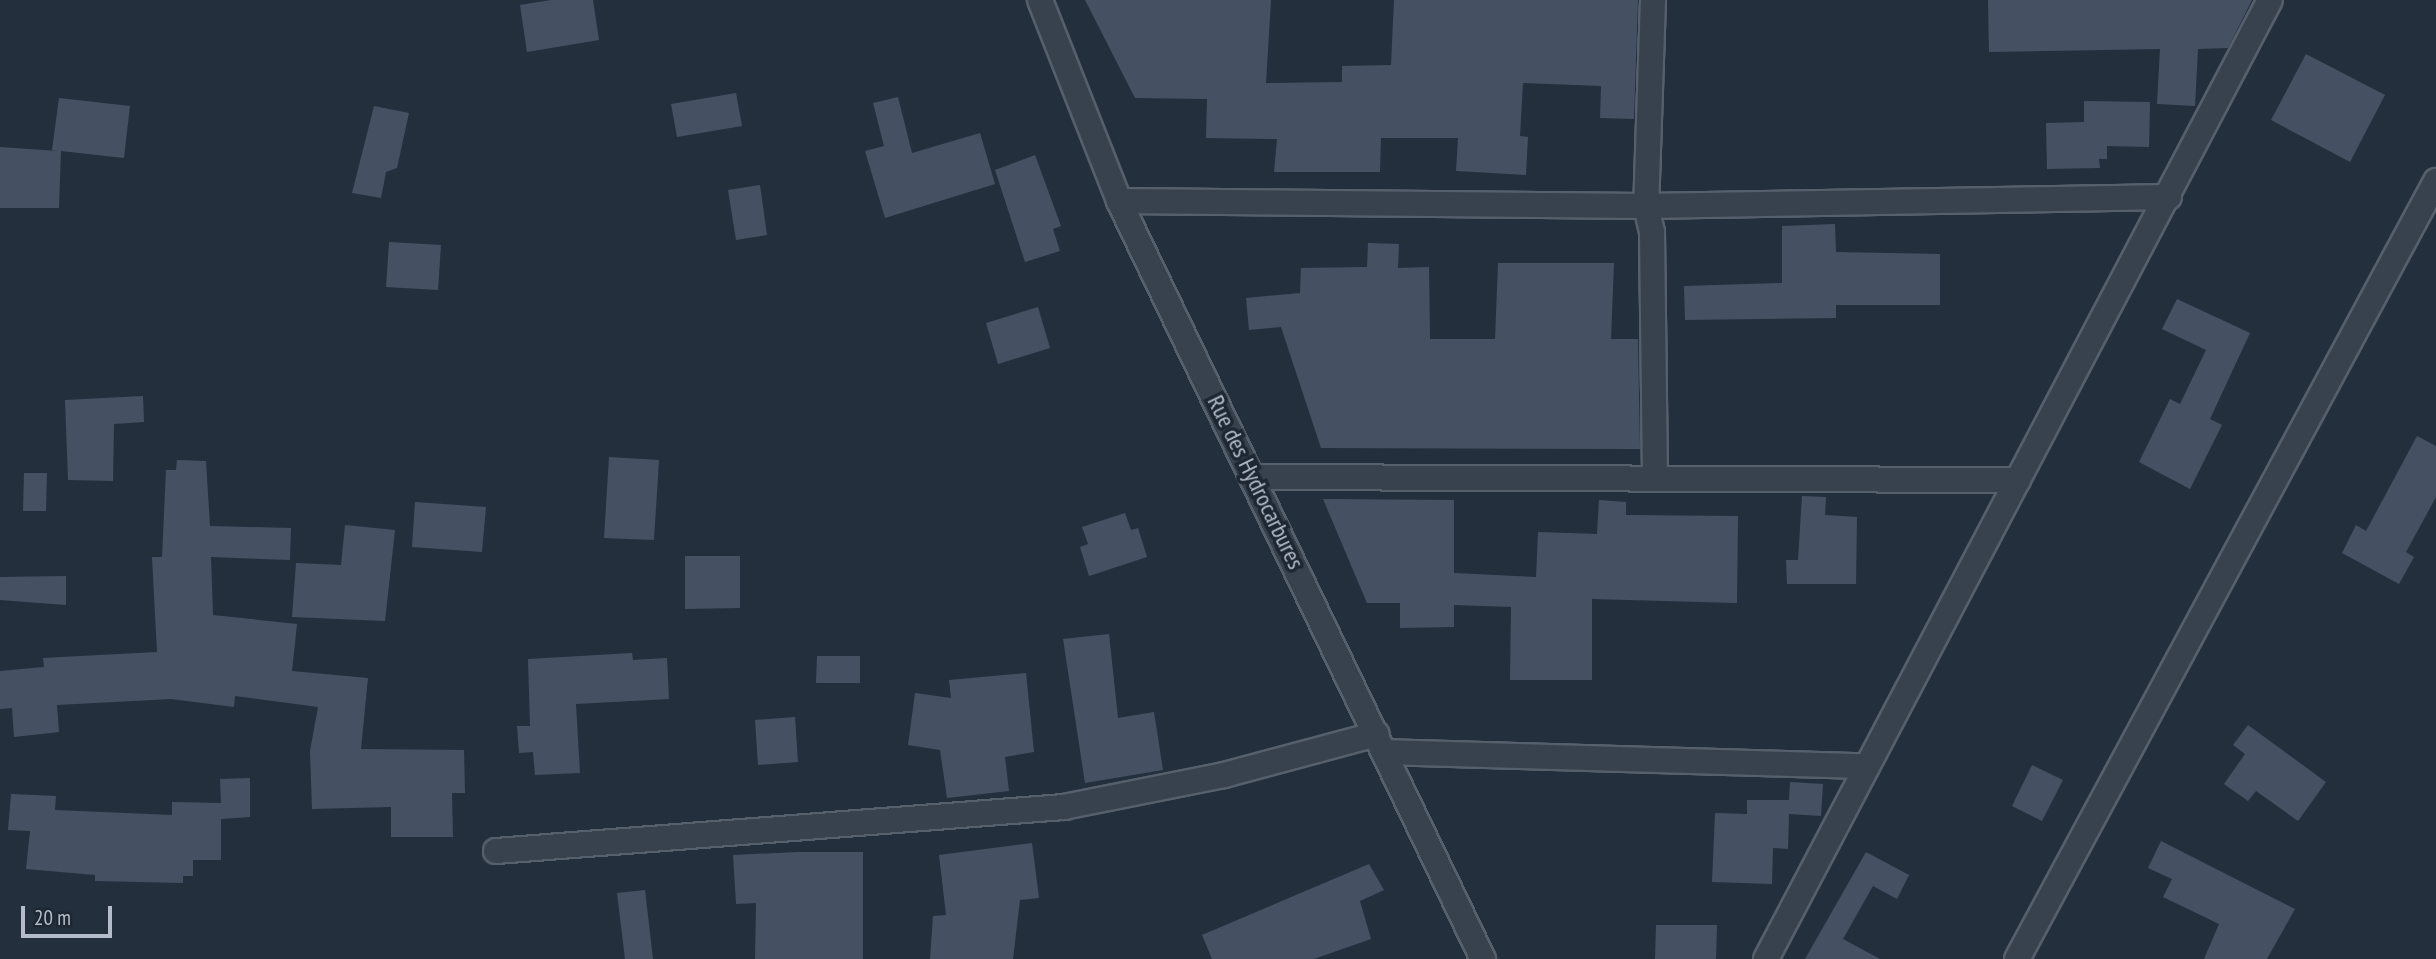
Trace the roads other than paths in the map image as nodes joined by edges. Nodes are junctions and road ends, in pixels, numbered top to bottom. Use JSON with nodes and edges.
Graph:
{"nodes":[{"id":1,"x":1040,"y":0,"type":"edge"},
{"id":2,"x":1653,"y":0,"type":"edge"},
{"id":3,"x":2270,"y":0,"type":"edge"},
{"id":4,"x":2436,"y":181,"type":"edge"},
{"id":5,"x":2169,"y":197,"type":"junction"},
{"id":6,"x":1119,"y":201,"type":"junction"},
{"id":7,"x":1646,"y":206,"type":"junction"},
{"id":8,"x":1255,"y":477,"type":"junction"},
{"id":9,"x":1655,"y":480,"type":"junction"},
{"id":10,"x":2018,"y":480,"type":"junction"},
{"id":11,"x":1381,"y":743,"type":"junction"},
{"id":12,"x":1867,"y":766,"type":"junction"},
{"id":13,"x":496,"y":851,"type":"dead end"},
{"id":14,"x":1483,"y":959,"type":"edge"},
{"id":15,"x":1766,"y":959,"type":"edge"},
{"id":16,"x":2017,"y":959,"type":"edge"}],
"edges":[{"from":1,"to":6,"type":"street","name":"Rue des Hydrocarbures"},
{"from":2,"to":7,"type":"street"},
{"from":3,"to":5,"type":"street"},
{"from":4,"to":16,"type":"street"},
{"from":5,"to":7,"type":"street"},
{"from":5,"to":10,"type":"street"},
{"from":6,"to":7,"type":"street"},
{"from":6,"to":8,"type":"street","name":"Rue des Hydrocarbures"},
{"from":7,"to":9,"type":"street"},
{"from":8,"to":9,"type":"street"},
{"from":8,"to":11,"type":"street","name":"Rue des Hydrocarbures"},
{"from":9,"to":10,"type":"street"},
{"from":10,"to":12,"type":"street"},
{"from":11,"to":12,"type":"street"},
{"from":11,"to":13,"type":"street"},
{"from":11,"to":14,"type":"street","name":"Rue des Hydrocarbures"},
{"from":12,"to":15,"type":"street"}]}
